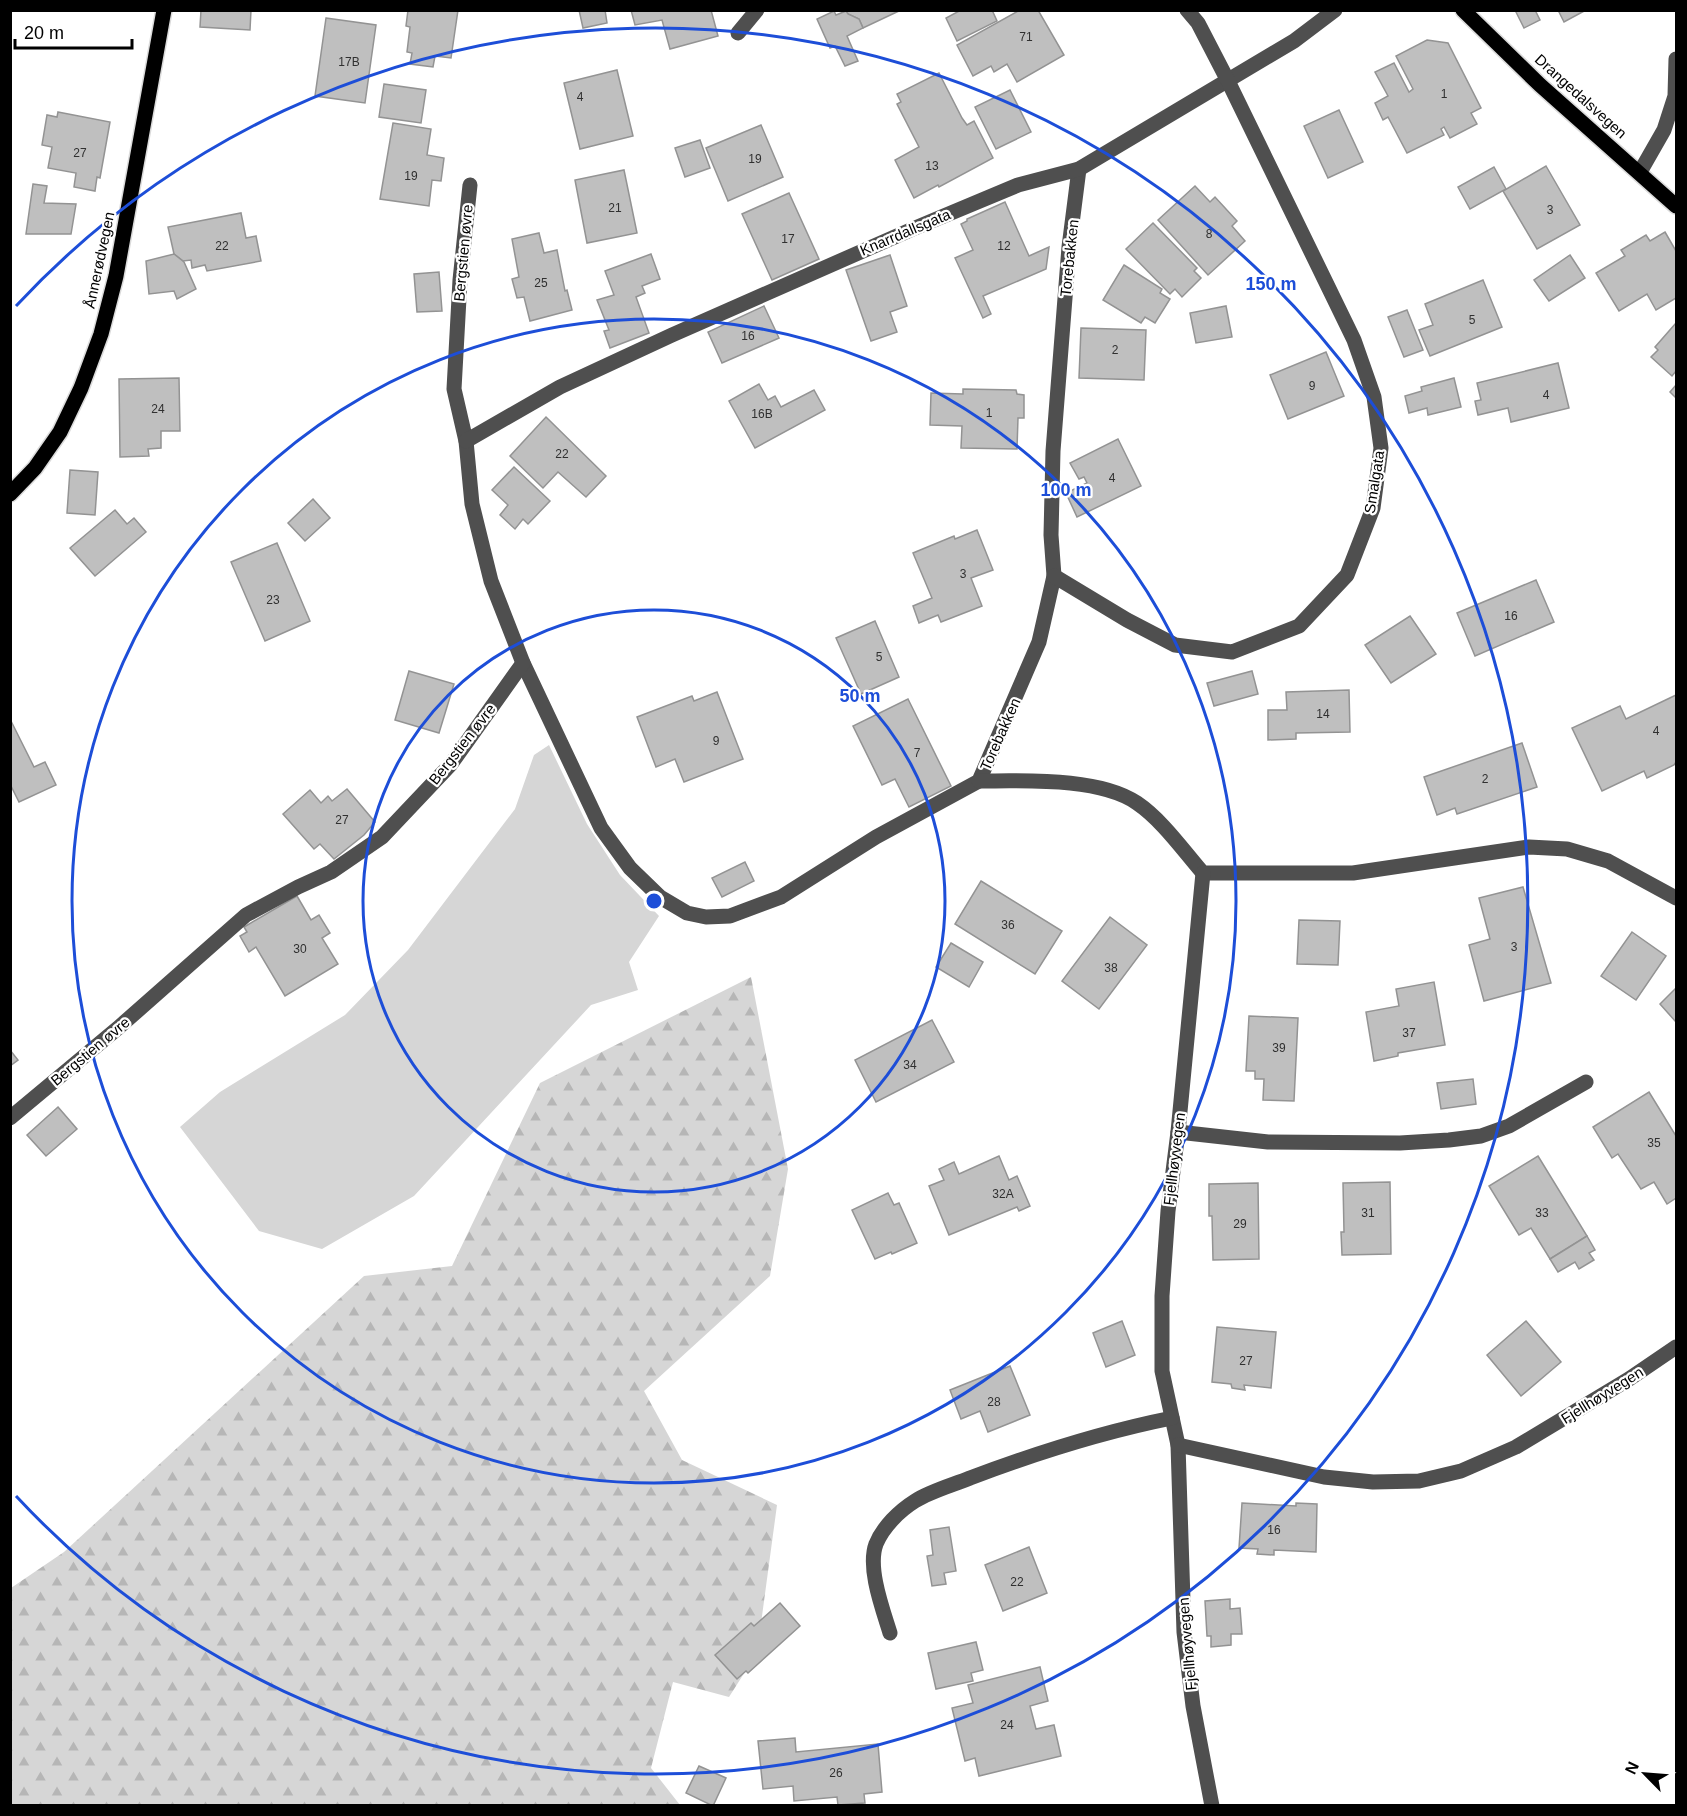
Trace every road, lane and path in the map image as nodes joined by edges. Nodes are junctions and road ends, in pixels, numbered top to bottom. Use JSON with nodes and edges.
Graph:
{"nodes":[{"id":1,"x":164,"y":10,"type":"edge"},
{"id":2,"x":757,"y":10,"type":"edge"},
{"id":3,"x":1187,"y":10,"type":"edge"},
{"id":4,"x":1335,"y":10,"type":"edge"},
{"id":5,"x":1463,"y":10,"type":"edge"},
{"id":6,"x":738,"y":33,"type":"dead end"},
{"id":7,"x":1677,"y":59,"type":"edge"},
{"id":8,"x":1227,"y":79,"type":"junction"},
{"id":9,"x":1079,"y":169,"type":"junction"},
{"id":10,"x":1640,"y":172,"type":"junction"},
{"id":11,"x":470,"y":185,"type":"dead end"},
{"id":12,"x":1677,"y":206,"type":"edge"},
{"id":13,"x":466,"y":441,"type":"junction"},
{"id":14,"x":10,"y":494,"type":"edge"},
{"id":15,"x":1054,"y":576,"type":"junction"},
{"id":16,"x":523,"y":663,"type":"junction"},
{"id":17,"x":979,"y":781,"type":"junction"},
{"id":18,"x":1203,"y":873,"type":"junction"},
{"id":19,"x":1677,"y":898,"type":"edge"},
{"id":20,"x":1586,"y":1082,"type":"dead end"},
{"id":21,"x":10,"y":1118,"type":"edge"},
{"id":22,"x":1179,"y":1132,"type":"junction"},
{"id":23,"x":1677,"y":1347,"type":"edge"},
{"id":24,"x":1172,"y":1418,"type":"junction"},
{"id":25,"x":1178,"y":1445,"type":"junction"},
{"id":26,"x":890,"y":1633,"type":"dead end"},
{"id":27,"x":1212,"y":1806,"type":"edge"}],
"edges":[{"from":1,"to":14,"type":"main road","name":"Ånnerødvegen"},
{"from":2,"to":6,"type":"street"},
{"from":3,"to":8,"type":"street","name":"Smalgata"},
{"from":4,"to":8,"type":"street","name":"Knarrdallsgata"},
{"from":5,"to":10,"type":"main road","name":"Drangedalsvegen"},
{"from":7,"to":10,"type":"street"},
{"from":8,"to":9,"type":"street","name":"Knarrdallsgata"},
{"from":8,"to":15,"type":"street","name":"Smalgata"},
{"from":9,"to":13,"type":"street","name":"Knarrdallsgata"},
{"from":9,"to":15,"type":"street","name":"Torebakken"},
{"from":10,"to":12,"type":"main road","name":"Drangedalsvegen"},
{"from":11,"to":13,"type":"street","name":"Bergstien øvre"},
{"from":13,"to":16,"type":"street","name":"Bergstien øvre"},
{"from":15,"to":17,"type":"street","name":"Torebakken"},
{"from":16,"to":17,"type":"street","name":"Torebakken"},
{"from":16,"to":21,"type":"street","name":"Bergstien øvre"},
{"from":17,"to":18,"type":"street"},
{"from":18,"to":19,"type":"street"},
{"from":18,"to":22,"type":"street","name":"Fjellhøyvegen"},
{"from":20,"to":22,"type":"street"},
{"from":22,"to":24,"type":"street","name":"Fjellhøyvegen"},
{"from":23,"to":25,"type":"street","name":"Fjellhøyvegen"},
{"from":24,"to":25,"type":"street","name":"Fjellhøyvegen"},
{"from":24,"to":26,"type":"street"},
{"from":25,"to":27,"type":"street","name":"Fjellhøyvegen"}]}
